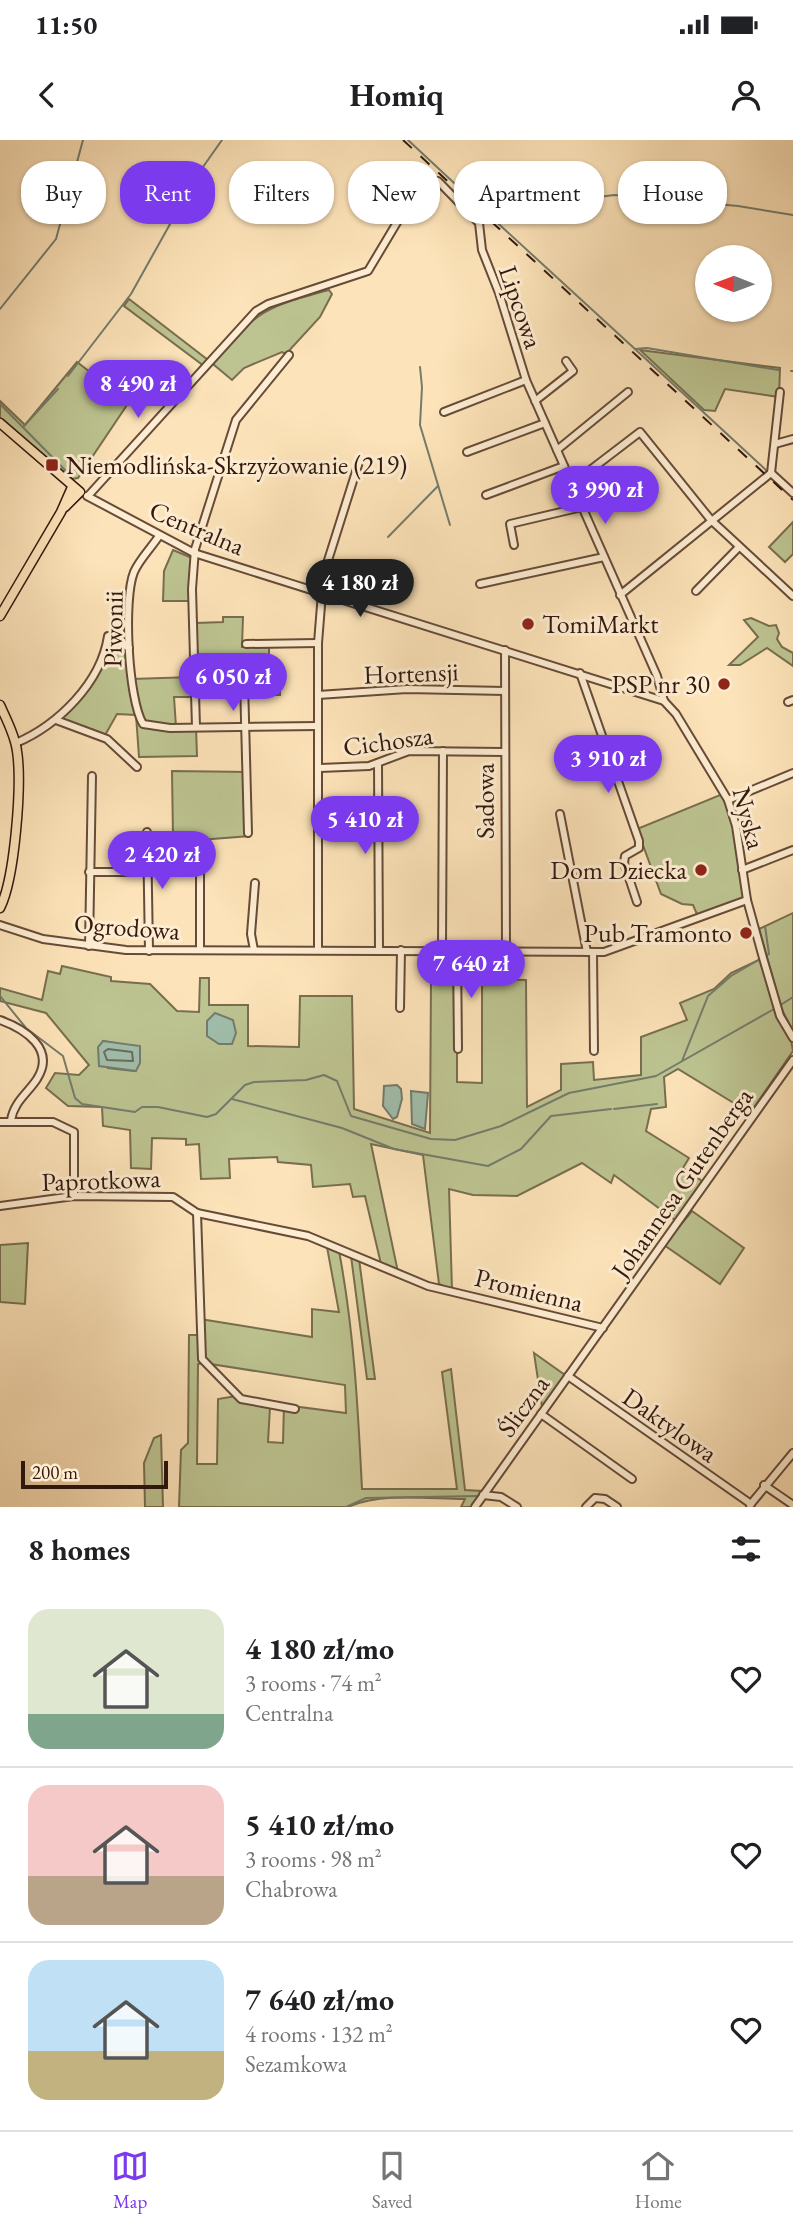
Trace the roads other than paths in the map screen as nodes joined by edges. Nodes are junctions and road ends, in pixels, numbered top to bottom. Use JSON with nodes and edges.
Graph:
{"nodes":[{"id":1,"x":289,"y":355,"type":"dead end"},
{"id":2,"x":566,"y":361,"type":"dead end"},
{"id":3,"x":526,"y":380,"type":"junction"},
{"id":4,"x":628,"y":392,"type":"dead end"},
{"id":5,"x":780,"y":393,"type":"dead end"},
{"id":6,"x":535,"y":401,"type":"junction"},
{"id":7,"x":444,"y":412,"type":"dead end"},
{"id":8,"x":0,"y":423,"type":"edge"},
{"id":9,"x":545,"y":423,"type":"junction"},
{"id":10,"x":793,"y":439,"type":"edge"},
{"id":11,"x":775,"y":444,"type":"junction"},
{"id":12,"x":557,"y":450,"type":"junction"},
{"id":13,"x":467,"y":452,"type":"dead end"},
{"id":14,"x":359,"y":462,"type":"dead end"},
{"id":15,"x":564,"y":466,"type":"junction"},
{"id":16,"x":771,"y":473,"type":"junction"},
{"id":17,"x":572,"y":484,"type":"junction"},
{"id":18,"x":76,"y":489,"type":"junction"},
{"id":19,"x":793,"y":493,"type":"edge"},
{"id":20,"x":486,"y":495,"type":"dead end"},
{"id":21,"x":88,"y":496,"type":"junction"},
{"id":22,"x":582,"y":507,"type":"junction"},
{"id":23,"x":711,"y":520,"type":"junction"},
{"id":24,"x":159,"y":536,"type":"junction"},
{"id":25,"x":514,"y":545,"type":"dead end"},
{"id":26,"x":739,"y":547,"type":"junction"},
{"id":27,"x":194,"y":553,"type":"junction"},
{"id":28,"x":604,"y":557,"type":"junction"},
{"id":29,"x":480,"y":584,"type":"dead end"},
{"id":30,"x":696,"y":591,"type":"dead end"},
{"id":31,"x":320,"y":593,"type":"junction"},
{"id":32,"x":620,"y":595,"type":"junction"},
{"id":33,"x":793,"y":596,"type":"edge"},
{"id":34,"x":0,"y":616,"type":"edge"},
{"id":35,"x":318,"y":643,"type":"junction"},
{"id":36,"x":246,"y":644,"type":"dead end"},
{"id":37,"x":129,"y":648,"type":"junction"},
{"id":38,"x":505,"y":650,"type":"junction"},
{"id":39,"x":580,"y":673,"type":"junction"},
{"id":40,"x":244,"y":682,"type":"dead end"},
{"id":41,"x":505,"y":691,"type":"junction"},
{"id":42,"x":318,"y":695,"type":"junction"},
{"id":43,"x":664,"y":701,"type":"junction"},
{"id":44,"x":0,"y":705,"type":"edge"},
{"id":45,"x":56,"y":720,"type":"junction"},
{"id":46,"x":247,"y":726,"type":"junction"},
{"id":47,"x":318,"y":726,"type":"junction"},
{"id":48,"x":196,"y":727,"type":"junction"},
{"id":49,"x":16,"y":743,"type":"junction"},
{"id":50,"x":443,"y":751,"type":"junction"},
{"id":51,"x":504,"y":752,"type":"junction"},
{"id":52,"x":378,"y":763,"type":"junction"},
{"id":53,"x":137,"y":767,"type":"dead end"},
{"id":54,"x":320,"y":768,"type":"junction"},
{"id":55,"x":793,"y":773,"type":"edge"},
{"id":56,"x":92,"y":776,"type":"dead end"},
{"id":57,"x":728,"y":800,"type":"junction"},
{"id":58,"x":560,"y":814,"type":"dead end"},
{"id":59,"x":147,"y":832,"type":"dead end"},
{"id":60,"x":248,"y":833,"type":"dead end"},
{"id":61,"x":200,"y":842,"type":"dead end"},
{"id":62,"x":793,"y":850,"type":"edge"},
{"id":63,"x":742,"y":870,"type":"junction"},
{"id":64,"x":89,"y":872,"type":"junction"},
{"id":65,"x":148,"y":872,"type":"junction"},
{"id":66,"x":255,"y":883,"type":"dead end"},
{"id":67,"x":747,"y":900,"type":"junction"},
{"id":68,"x":638,"y":902,"type":"dead end"},
{"id":69,"x":0,"y":908,"type":"edge"},
{"id":70,"x":0,"y":925,"type":"edge"},
{"id":71,"x":89,"y":946,"type":"junction"},
{"id":72,"x":200,"y":950,"type":"junction"},
{"id":73,"x":254,"y":950,"type":"junction"},
{"id":74,"x":318,"y":950,"type":"junction"},
{"id":75,"x":379,"y":950,"type":"junction"},
{"id":76,"x":401,"y":950,"type":"junction"},
{"id":77,"x":442,"y":950,"type":"junction"},
{"id":78,"x":457,"y":950,"type":"junction"},
{"id":79,"x":149,"y":951,"type":"junction"},
{"id":80,"x":506,"y":951,"type":"junction"},
{"id":81,"x":590,"y":952,"type":"junction"},
{"id":82,"x":400,"y":1008,"type":"dead end"},
{"id":83,"x":0,"y":1020,"type":"edge"},
{"id":84,"x":793,"y":1038,"type":"edge"},
{"id":85,"x":458,"y":1049,"type":"dead end"},
{"id":86,"x":594,"y":1051,"type":"dead end"},
{"id":87,"x":793,"y":1060,"type":"edge"},
{"id":88,"x":11,"y":1120,"type":"junction"},
{"id":89,"x":0,"y":1122,"type":"edge"},
{"id":90,"x":74,"y":1196,"type":"junction"},
{"id":91,"x":0,"y":1206,"type":"edge"},
{"id":92,"x":197,"y":1213,"type":"junction"},
{"id":93,"x":259,"y":1224,"type":"joint"},
{"id":94,"x":603,"y":1328,"type":"junction"},
{"id":95,"x":568,"y":1376,"type":"junction"},
{"id":96,"x":295,"y":1409,"type":"dead end"},
{"id":97,"x":541,"y":1414,"type":"junction"},
{"id":98,"x":793,"y":1453,"type":"edge"},
{"id":99,"x":632,"y":1479,"type":"dead end"},
{"id":100,"x":764,"y":1485,"type":"junction"},
{"id":101,"x":483,"y":1495,"type":"junction"},
{"id":102,"x":793,"y":1505,"type":"edge"},
{"id":103,"x":750,"y":1506,"type":"edge"},
{"id":104,"x":475,"y":1507,"type":"edge"},
{"id":105,"x":517,"y":1507,"type":"edge"},
{"id":106,"x":586,"y":1507,"type":"edge"},
{"id":107,"x":617,"y":1507,"type":"edge"}],
"edges":[{"from":1,"to":27,"type":"street"},
{"from":2,"to":6,"type":"street","name":"Lipcowa"},
{"from":3,"to":6,"type":"street","name":"Lipcowa"},
{"from":3,"to":7,"type":"street"},
{"from":3,"to":21,"type":"street","name":"Lipcowa"},
{"from":4,"to":12,"type":"street"},
{"from":5,"to":11,"type":"street"},
{"from":6,"to":9,"type":"street","name":"Lipcowa"},
{"from":8,"to":18,"type":"main road"},
{"from":9,"to":12,"type":"street","name":"Lipcowa"},
{"from":9,"to":13,"type":"street"},
{"from":10,"to":11,"type":"street"},
{"from":11,"to":16,"type":"street"},
{"from":12,"to":15,"type":"street","name":"Lipcowa"},
{"from":14,"to":31,"type":"street"},
{"from":15,"to":17,"type":"street","name":"Lipcowa"},
{"from":15,"to":20,"type":"street"},
{"from":16,"to":19,"type":"street"},
{"from":16,"to":23,"type":"street"},
{"from":17,"to":22,"type":"street","name":"Lipcowa"},
{"from":17,"to":23,"type":"street"},
{"from":18,"to":21,"type":"street","name":"Centralna"},
{"from":18,"to":34,"type":"main road"},
{"from":21,"to":24,"type":"street","name":"Centralna"},
{"from":22,"to":25,"type":"street"},
{"from":22,"to":28,"type":"street","name":"Lipcowa"},
{"from":23,"to":26,"type":"street"},
{"from":23,"to":32,"type":"street"},
{"from":24,"to":27,"type":"street","name":"Centralna"},
{"from":24,"to":37,"type":"street","name":"Piwonii"},
{"from":26,"to":30,"type":"street"},
{"from":26,"to":33,"type":"street"},
{"from":27,"to":31,"type":"street","name":"Centralna"},
{"from":27,"to":48,"type":"street"},
{"from":28,"to":29,"type":"street"},
{"from":28,"to":32,"type":"street","name":"Lipcowa"},
{"from":31,"to":35,"type":"street"},
{"from":31,"to":38,"type":"street","name":"Centralna"},
{"from":32,"to":43,"type":"street","name":"Lipcowa"},
{"from":35,"to":36,"type":"street"},
{"from":35,"to":42,"type":"street"},
{"from":37,"to":45,"type":"street"},
{"from":37,"to":48,"type":"street","name":"Piwonii"},
{"from":38,"to":39,"type":"street","name":"Centralna"},
{"from":38,"to":41,"type":"street","name":"Sadowa"},
{"from":39,"to":43,"type":"street","name":"Centralna"},
{"from":39,"to":68,"type":"street"},
{"from":40,"to":46,"type":"street"},
{"from":41,"to":42,"type":"street","name":"Hortensji"},
{"from":41,"to":51,"type":"street","name":"Sadowa"},
{"from":42,"to":47,"type":"street"},
{"from":43,"to":57,"type":"street","name":"Nyska"},
{"from":44,"to":49,"type":"main road"},
{"from":45,"to":49,"type":"street"},
{"from":45,"to":53,"type":"street"},
{"from":46,"to":47,"type":"street"},
{"from":46,"to":48,"type":"street"},
{"from":46,"to":60,"type":"street"},
{"from":47,"to":54,"type":"street"},
{"from":49,"to":69,"type":"main road"},
{"from":50,"to":51,"type":"street","name":"Cichosza"},
{"from":50,"to":52,"type":"street","name":"Cichosza"},
{"from":50,"to":77,"type":"street"},
{"from":51,"to":80,"type":"street","name":"Sadowa"},
{"from":52,"to":54,"type":"street","name":"Cichosza"},
{"from":52,"to":75,"type":"street"},
{"from":54,"to":74,"type":"street"},
{"from":55,"to":57,"type":"street"},
{"from":56,"to":64,"type":"street"},
{"from":57,"to":63,"type":"street","name":"Nyska"},
{"from":58,"to":81,"type":"street"},
{"from":59,"to":65,"type":"street"},
{"from":61,"to":72,"type":"street"},
{"from":62,"to":63,"type":"street"},
{"from":63,"to":67,"type":"street","name":"Nyska"},
{"from":64,"to":65,"type":"street"},
{"from":64,"to":71,"type":"street"},
{"from":65,"to":79,"type":"street"},
{"from":66,"to":73,"type":"street"},
{"from":67,"to":81,"type":"street","name":"Ogrodowa"},
{"from":67,"to":84,"type":"street","name":"Nyska"},
{"from":70,"to":71,"type":"street","name":"Ogrodowa"},
{"from":71,"to":79,"type":"street","name":"Ogrodowa"},
{"from":72,"to":73,"type":"street","name":"Ogrodowa"},
{"from":72,"to":79,"type":"street","name":"Ogrodowa"},
{"from":73,"to":74,"type":"street","name":"Ogrodowa"},
{"from":74,"to":75,"type":"street","name":"Ogrodowa"},
{"from":75,"to":76,"type":"street","name":"Ogrodowa"},
{"from":76,"to":77,"type":"street","name":"Ogrodowa"},
{"from":76,"to":82,"type":"street"},
{"from":77,"to":78,"type":"street","name":"Ogrodowa"},
{"from":78,"to":80,"type":"street","name":"Ogrodowa"},
{"from":78,"to":85,"type":"street"},
{"from":80,"to":81,"type":"street","name":"Ogrodowa"},
{"from":81,"to":86,"type":"street"},
{"from":83,"to":88,"type":"street"},
{"from":87,"to":94,"type":"street","name":"Johannesa Gutenberga"},
{"from":88,"to":89,"type":"street"},
{"from":88,"to":90,"type":"street"},
{"from":90,"to":91,"type":"street","name":"Paprotkowa"},
{"from":90,"to":92,"type":"street","name":"Paprotkowa"},
{"from":92,"to":93,"type":"street","name":"Paprotkowa"},
{"from":92,"to":96,"type":"street"},
{"from":93,"to":94,"type":"street","name":"Promienna"},
{"from":94,"to":95,"type":"street","name":"Śliczna"},
{"from":95,"to":97,"type":"street","name":"Śliczna"},
{"from":95,"to":103,"type":"street","name":"Daktylowa"},
{"from":97,"to":99,"type":"street"},
{"from":97,"to":101,"type":"street","name":"Śliczna"},
{"from":98,"to":100,"type":"street"},
{"from":100,"to":102,"type":"street"},
{"from":100,"to":103,"type":"street"},
{"from":101,"to":104,"type":"street","name":"Śliczna"},
{"from":101,"to":105,"type":"street"},
{"from":106,"to":107,"type":"street"}]}
